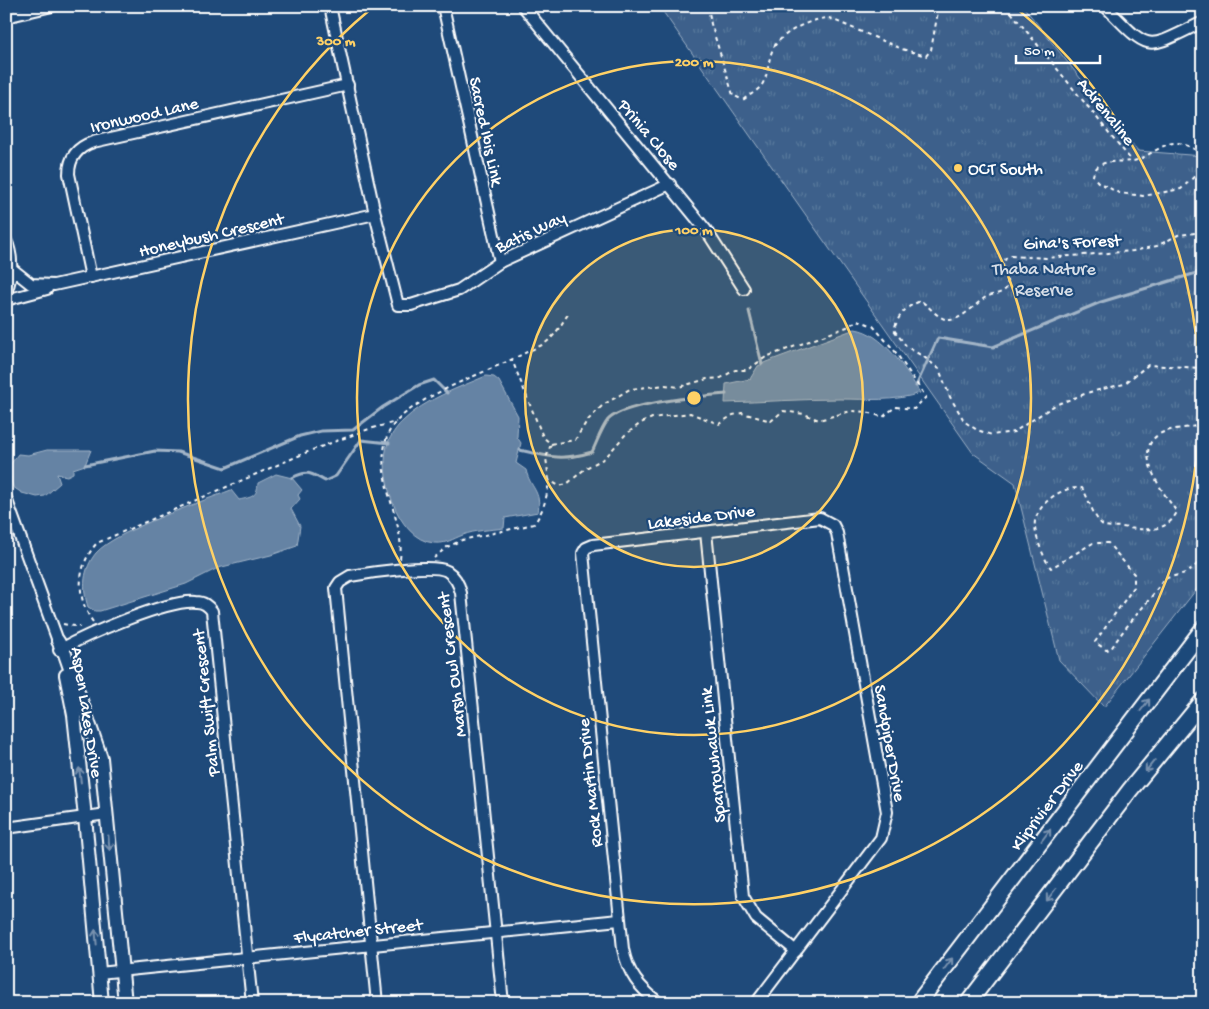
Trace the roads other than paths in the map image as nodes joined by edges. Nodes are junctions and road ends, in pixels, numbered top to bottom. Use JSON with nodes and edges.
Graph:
{"nodes":[{"id":1,"x":52,"y":6,"type":"edge"},
{"id":2,"x":330,"y":6,"type":"edge"},
{"id":3,"x":443,"y":6,"type":"edge"},
{"id":4,"x":523,"y":6,"type":"edge"},
{"id":5,"x":1105,"y":6,"type":"edge"},
{"id":6,"x":6,"y":16,"type":"edge"},
{"id":7,"x":1203,"y":22,"type":"edge"},
{"id":8,"x":348,"y":85,"type":"junction"},
{"id":9,"x":670,"y":184,"type":"junction"},
{"id":10,"x":375,"y":214,"type":"junction"},
{"id":11,"x":6,"y":240,"type":"edge"},
{"id":12,"x":500,"y":262,"type":"junction"},
{"id":13,"x":12,"y":270,"type":"junction"},
{"id":14,"x":91,"y":277,"type":"junction"},
{"id":15,"x":54,"y":285,"type":"junction"},
{"id":16,"x":744,"y":289,"type":"dead end"},
{"id":17,"x":6,"y":292,"type":"edge"},
{"id":18,"x":6,"y":300,"type":"edge"},
{"id":19,"x":6,"y":498,"type":"edge"},
{"id":20,"x":820,"y":518,"type":"joint"},
{"id":21,"x":706,"y":532,"type":"junction"},
{"id":22,"x":586,"y":548,"type":"joint"},
{"id":23,"x":1203,"y":629,"type":"edge"},
{"id":24,"x":60,"y":646,"type":"junction"},
{"id":25,"x":1203,"y":701,"type":"edge"},
{"id":26,"x":107,"y":814,"type":"junction"},
{"id":27,"x":85,"y":817,"type":"junction"},
{"id":28,"x":6,"y":828,"type":"edge"},
{"id":29,"x":619,"y":920,"type":"junction"},
{"id":30,"x":496,"y":933,"type":"junction"},
{"id":31,"x":371,"y":945,"type":"junction"},
{"id":32,"x":796,"y":951,"type":"junction"},
{"id":33,"x":247,"y":957,"type":"junction"},
{"id":34,"x":121,"y":970,"type":"junction"},
{"id":35,"x":99,"y":973,"type":"junction"},
{"id":36,"x":102,"y":1003,"type":"edge"},
{"id":37,"x":125,"y":1003,"type":"edge"},
{"id":38,"x":252,"y":1003,"type":"edge"},
{"id":39,"x":377,"y":1003,"type":"edge"},
{"id":40,"x":503,"y":1003,"type":"edge"},
{"id":41,"x":659,"y":1003,"type":"edge"},
{"id":42,"x":756,"y":1003,"type":"edge"},
{"id":43,"x":918,"y":1003,"type":"edge"},
{"id":44,"x":968,"y":1003,"type":"edge"}],
"edges":[{"from":1,"to":6,"type":"street"},
{"from":2,"to":8,"type":"street"},
{"from":3,"to":12,"type":"street","name":"Sacred Ibis Link"},
{"from":4,"to":9,"type":"street","name":"Prinia Close"},
{"from":5,"to":7,"type":"street"},
{"from":8,"to":10,"type":"street"},
{"from":8,"to":14,"type":"street","name":"Ironwood Lane"},
{"from":9,"to":12,"type":"street","name":"Batis Way"},
{"from":9,"to":16,"type":"street","name":"Prinia Close"},
{"from":10,"to":12,"type":"street","name":"Batis Way"},
{"from":10,"to":14,"type":"street","name":"Honeybush Crescent"},
{"from":11,"to":13,"type":"street"},
{"from":13,"to":15,"type":"street","name":"Honeybush Crescent"},
{"from":13,"to":17,"type":"street"},
{"from":14,"to":15,"type":"street","name":"Honeybush Crescent"},
{"from":15,"to":18,"type":"street","name":"Honeybush Crescent"},
{"from":19,"to":24,"type":"street"},
{"from":20,"to":21,"type":"street","name":"Lakeside Drive"},
{"from":20,"to":32,"type":"street","name":"Sandpiper Drive"},
{"from":21,"to":22,"type":"street","name":"Lakeside Drive"},
{"from":21,"to":32,"type":"street","name":"Sparrowhawk Link"},
{"from":22,"to":29,"type":"street","name":"Rock Martin Drive"},
{"from":43,"to":23,"type":"main road","name":"Kliprivier Drive","one_way":true},
{"from":24,"to":26,"type":"street","name":"Aspen Lakes Drive"},
{"from":27,"to":24,"type":"street","name":"Aspen Lakes Drive","one_way":true},
{"from":24,"to":33,"type":"street","name":"Palm Swift Crescent"},
{"from":25,"to":44,"type":"main road","one_way":true},
{"from":26,"to":27,"type":"street"},
{"from":26,"to":34,"type":"street","name":"Aspen Lakes Drive","one_way":true},
{"from":27,"to":28,"type":"street"},
{"from":35,"to":27,"type":"street","name":"Aspen Lakes Drive","one_way":true},
{"from":29,"to":30,"type":"street","name":"Flycatcher Street"},
{"from":29,"to":41,"type":"street","name":"Rock Martin Drive"},
{"from":30,"to":31,"type":"street","name":"Flycatcher Street"},
{"from":30,"to":31,"type":"street","name":"Marsh Owl Crescent"},
{"from":30,"to":40,"type":"street","name":"Marsh Owl Crescent"},
{"from":31,"to":33,"type":"street","name":"Flycatcher Street"},
{"from":31,"to":39,"type":"street"},
{"from":32,"to":42,"type":"street","name":"Sandpiper Drive"},
{"from":33,"to":34,"type":"street","name":"Flycatcher Street"},
{"from":33,"to":38,"type":"street"},
{"from":34,"to":35,"type":"street","name":"Flycatcher Street"},
{"from":34,"to":37,"type":"street","name":"Aspen Lakes Drive"},
{"from":35,"to":36,"type":"street","name":"Aspen Lakes Drive"}]}
